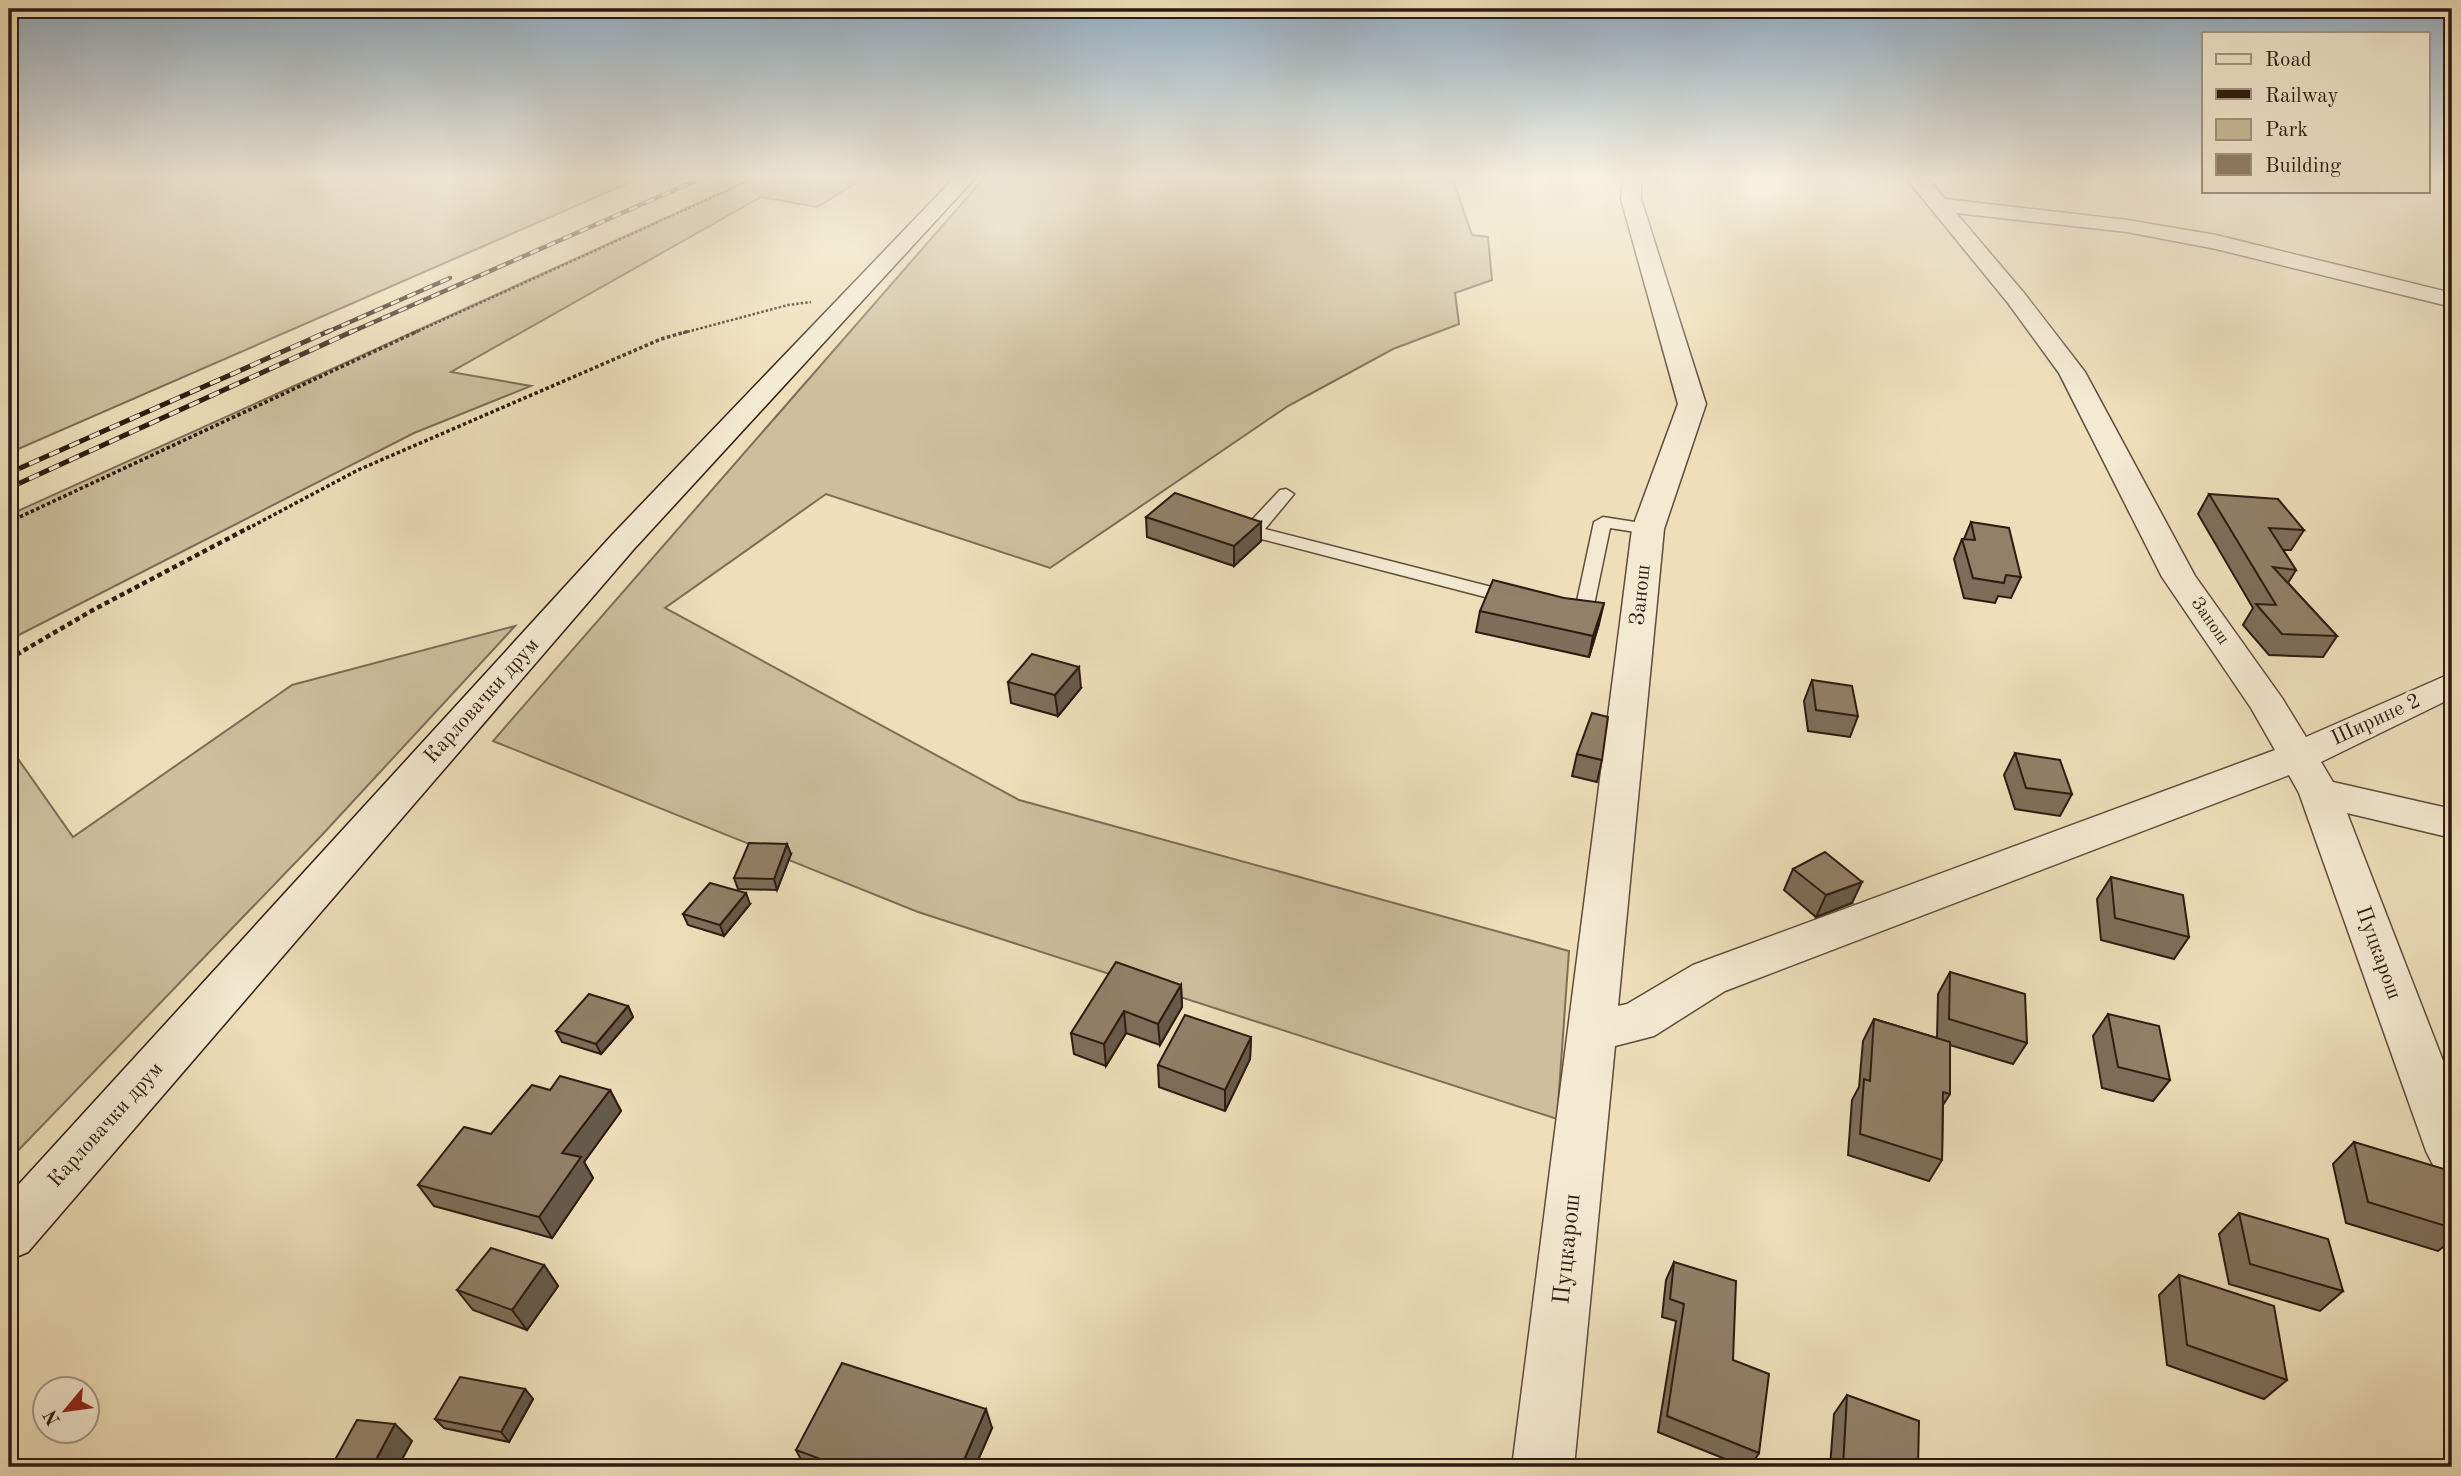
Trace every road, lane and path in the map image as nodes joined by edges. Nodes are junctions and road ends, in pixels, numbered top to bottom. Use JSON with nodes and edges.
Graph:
{"nodes":[{"id":1,"x":605,"y":246,"type":"edge"},
{"id":2,"x":900,"y":246,"type":"edge"},
{"id":3,"x":1645,"y":246,"type":"edge"},
{"id":4,"x":1972,"y":246,"type":"edge"},
{"id":5,"x":2232,"y":246,"type":"edge"},
{"id":6,"x":850,"y":298,"type":"junction"},
{"id":7,"x":2452,"y":300,"type":"edge"},
{"id":8,"x":1286,"y":494,"type":"dead end"},
{"id":9,"x":9,"y":522,"type":"edge"},
{"id":10,"x":1648,"y":529,"type":"junction"},
{"id":11,"x":9,"y":659,"type":"edge"},
{"id":12,"x":2452,"y":684,"type":"edge"},
{"id":13,"x":2309,"y":775,"type":"junction"},
{"id":14,"x":2452,"y":823,"type":"edge"},
{"id":15,"x":1592,"y":1030,"type":"junction"},
{"id":16,"x":2452,"y":1151,"type":"edge"},
{"id":17,"x":9,"y":1234,"type":"edge"},
{"id":18,"x":1543,"y":1467,"type":"edge"}],
"edges":[{"from":1,"to":9,"type":"path"},
{"from":2,"to":6,"type":"street","name":"Карловачки друм"},
{"from":3,"to":10,"type":"street","name":"Занош"},
{"from":4,"to":13,"type":"street","name":"Занош"},
{"from":5,"to":7,"type":"street"},
{"from":6,"to":11,"type":"path"},
{"from":6,"to":17,"type":"street","name":"Карловачки друм"},
{"from":8,"to":10,"type":"lane"},
{"from":10,"to":15,"type":"street","name":"Занош"},
{"from":12,"to":13,"type":"street","name":"Ширине 2"},
{"from":13,"to":14,"type":"street"},
{"from":13,"to":15,"type":"street","name":"Ширине 2"},
{"from":13,"to":16,"type":"street","name":"Пуцкарош"},
{"from":15,"to":18,"type":"street","name":"Пуцкарош"}]}
